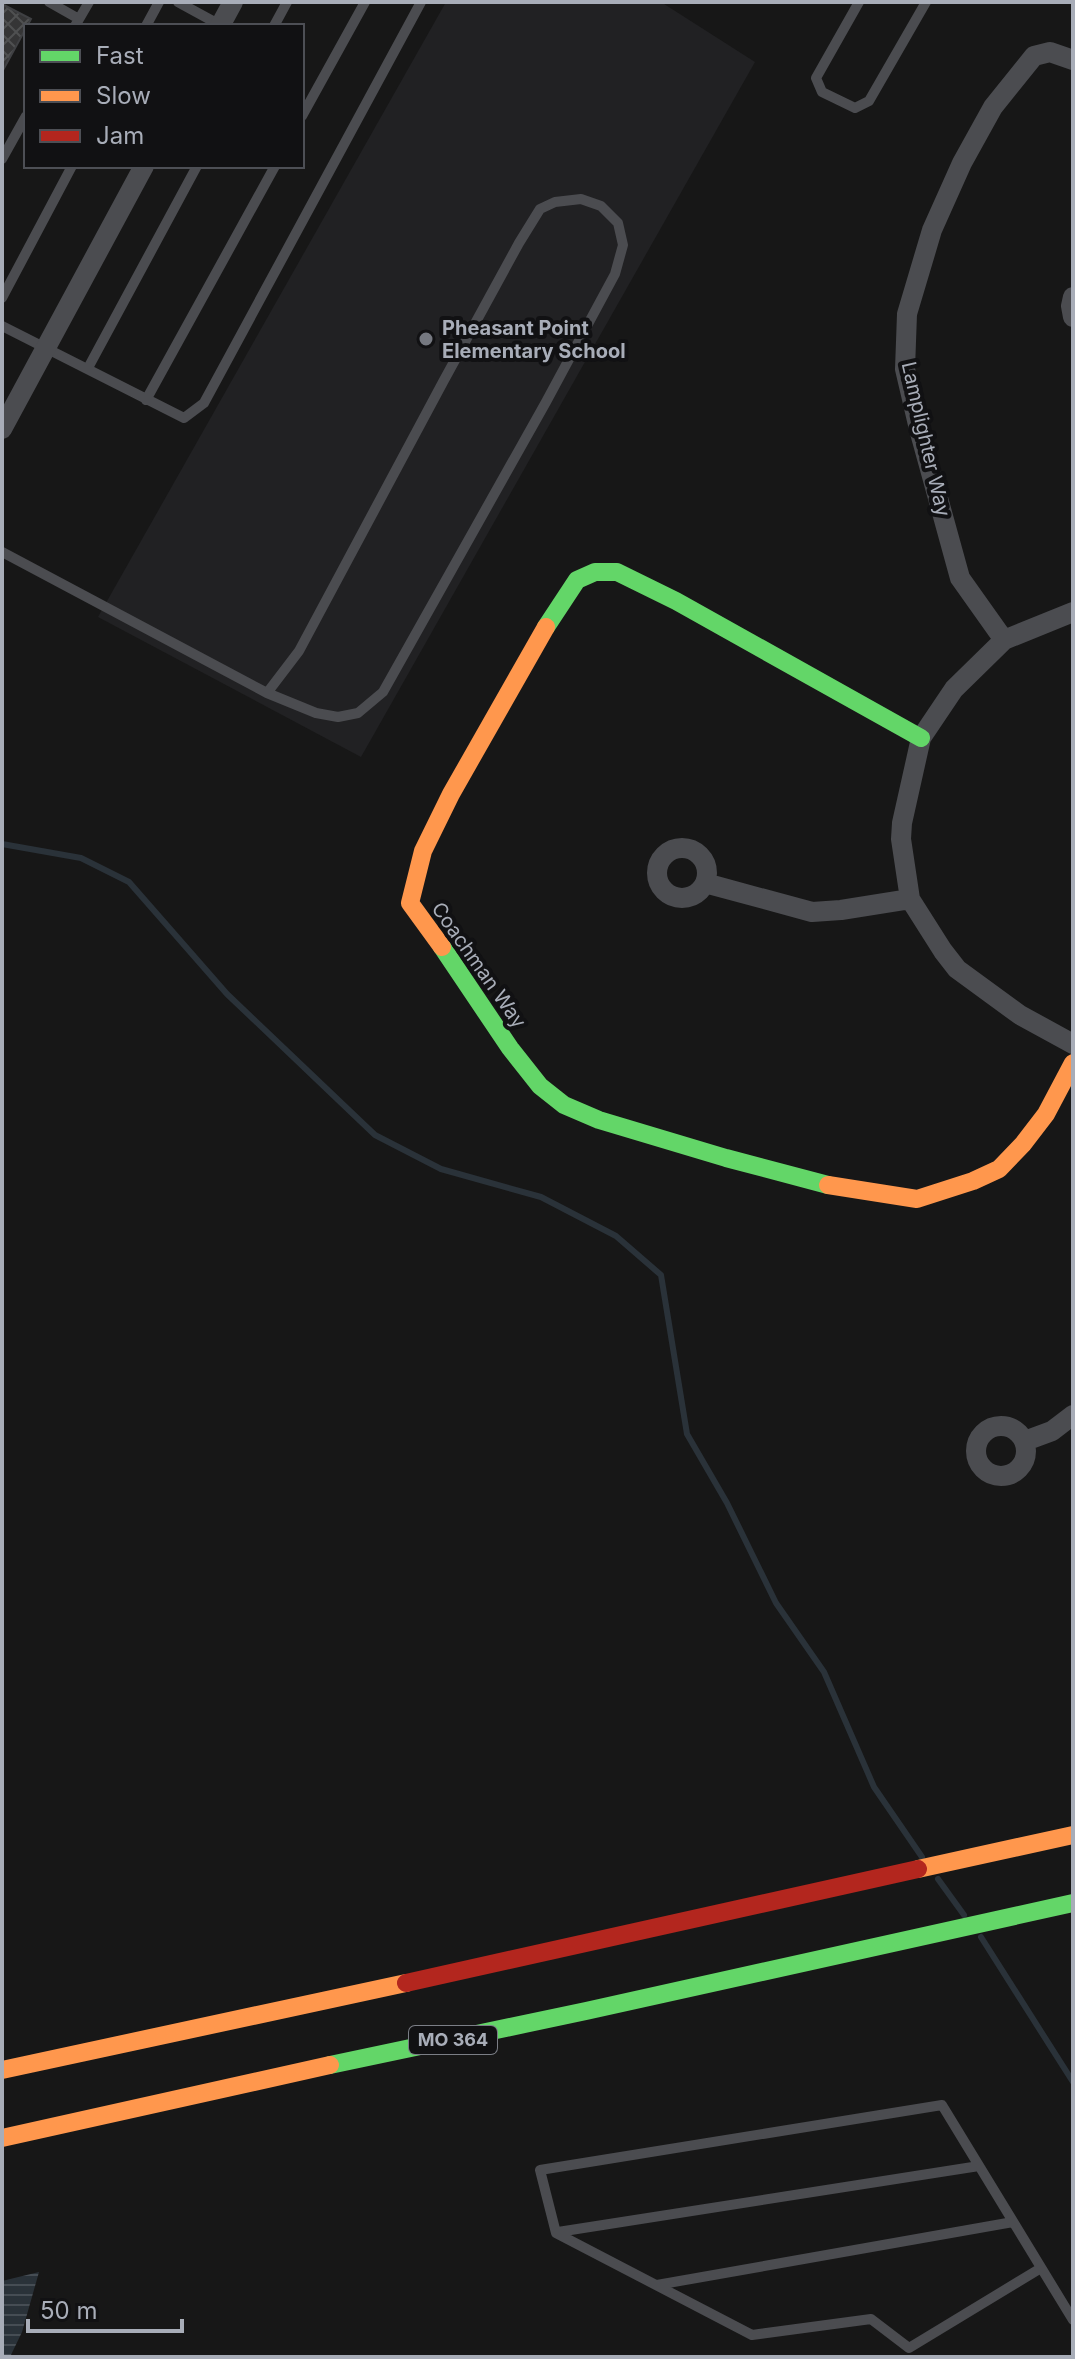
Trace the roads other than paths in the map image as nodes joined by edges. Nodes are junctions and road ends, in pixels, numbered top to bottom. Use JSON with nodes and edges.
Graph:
{"nodes":[{"id":1,"x":49,"y":2,"type":"edge"},
{"id":2,"x":89,"y":2,"type":"edge"},
{"id":3,"x":159,"y":2,"type":"edge"},
{"id":4,"x":178,"y":2,"type":"edge"},
{"id":5,"x":233,"y":2,"type":"edge"},
{"id":6,"x":287,"y":2,"type":"edge"},
{"id":7,"x":365,"y":2,"type":"edge"},
{"id":8,"x":421,"y":2,"type":"edge"},
{"id":9,"x":859,"y":2,"type":"edge"},
{"id":10,"x":926,"y":2,"type":"edge"},
{"id":11,"x":77,"y":22,"type":"edge"},
{"id":12,"x":147,"y":24,"type":"edge"},
{"id":13,"x":216,"y":24,"type":"edge"},
{"id":14,"x":221,"y":24,"type":"edge"},
{"id":15,"x":275,"y":24,"type":"edge"},
{"id":16,"x":1073,"y":60,"type":"edge"},
{"id":17,"x":304,"y":112,"type":"edge"},
{"id":18,"x":24,"y":120,"type":"edge"},
{"id":19,"x":2,"y":159,"type":"edge"},
{"id":20,"x":71,"y":168,"type":"edge"},
{"id":21,"x":143,"y":168,"type":"edge"},
{"id":22,"x":196,"y":168,"type":"edge"},
{"id":23,"x":274,"y":168,"type":"edge"},
{"id":24,"x":1073,"y":297,"type":"edge"},
{"id":25,"x":2,"y":298,"type":"edge"},
{"id":26,"x":1073,"y":317,"type":"edge"},
{"id":27,"x":2,"y":326,"type":"edge"},
{"id":28,"x":46,"y":348,"type":"junction"},
{"id":29,"x":88,"y":368,"type":"junction"},
{"id":30,"x":146,"y":400,"type":"junction"},
{"id":31,"x":2,"y":429,"type":"edge"},
{"id":32,"x":2,"y":552,"type":"edge"},
{"id":33,"x":1073,"y":612,"type":"edge"},
{"id":34,"x":1004,"y":640,"type":"junction"},
{"id":35,"x":267,"y":693,"type":"junction"},
{"id":36,"x":921,"y":738,"type":"junction"},
{"id":37,"x":705,"y":883,"type":"dead end"},
{"id":38,"x":910,"y":899,"type":"junction"},
{"id":39,"x":1073,"y":1044,"type":"edge"},
{"id":40,"x":1073,"y":1063,"type":"edge"},
{"id":41,"x":1073,"y":1415,"type":"edge"},
{"id":42,"x":1025,"y":1441,"type":"dead end"},
{"id":43,"x":1073,"y":1835,"type":"edge"},
{"id":44,"x":1073,"y":1903,"type":"edge"},
{"id":45,"x":2,"y":2070,"type":"edge"},
{"id":46,"x":2,"y":2138,"type":"edge"},
{"id":47,"x":979,"y":2166,"type":"junction"},
{"id":48,"x":1013,"y":2222,"type":"junction"},
{"id":49,"x":556,"y":2233,"type":"junction"},
{"id":50,"x":1041,"y":2268,"type":"junction"},
{"id":51,"x":657,"y":2285,"type":"junction"},
{"id":52,"x":1073,"y":2320,"type":"edge"}],
"edges":[{"from":1,"to":11,"type":"lane"},
{"from":2,"to":11,"type":"lane"},
{"from":3,"to":12,"type":"lane"},
{"from":4,"to":13,"type":"lane"},
{"from":5,"to":14,"type":"street"},
{"from":6,"to":15,"type":"lane"},
{"from":7,"to":17,"type":"lane"},
{"from":8,"to":30,"type":"lane"},
{"from":9,"to":10,"type":"lane"},
{"from":16,"to":34,"type":"street","name":"Lamplighter Way"},
{"from":18,"to":19,"type":"lane"},
{"from":20,"to":25,"type":"lane"},
{"from":21,"to":28,"type":"street"},
{"from":22,"to":29,"type":"lane"},
{"from":23,"to":30,"type":"lane"},
{"from":24,"to":26,"type":"street"},
{"from":27,"to":28,"type":"lane"},
{"from":28,"to":29,"type":"lane"},
{"from":28,"to":31,"type":"street"},
{"from":29,"to":30,"type":"lane"},
{"from":32,"to":35,"type":"lane"},
{"from":33,"to":34,"type":"street"},
{"from":34,"to":36,"type":"street"},
{"from":35,"to":35,"type":"lane"},
{"from":36,"to":38,"type":"street"},
{"from":36,"to":40,"type":"main road","name":"Coachman Way"},
{"from":37,"to":38,"type":"street"},
{"from":38,"to":39,"type":"street"},
{"from":41,"to":42,"type":"street"},
{"from":43,"to":45,"type":"main road"},
{"from":44,"to":46,"type":"main road","number":"MO 364"},
{"from":47,"to":48,"type":"lane"},
{"from":47,"to":49,"type":"lane"},
{"from":47,"to":49,"type":"lane"},
{"from":48,"to":50,"type":"lane"},
{"from":48,"to":51,"type":"lane"},
{"from":49,"to":51,"type":"lane"},
{"from":50,"to":51,"type":"lane"},
{"from":50,"to":52,"type":"lane"}]}
